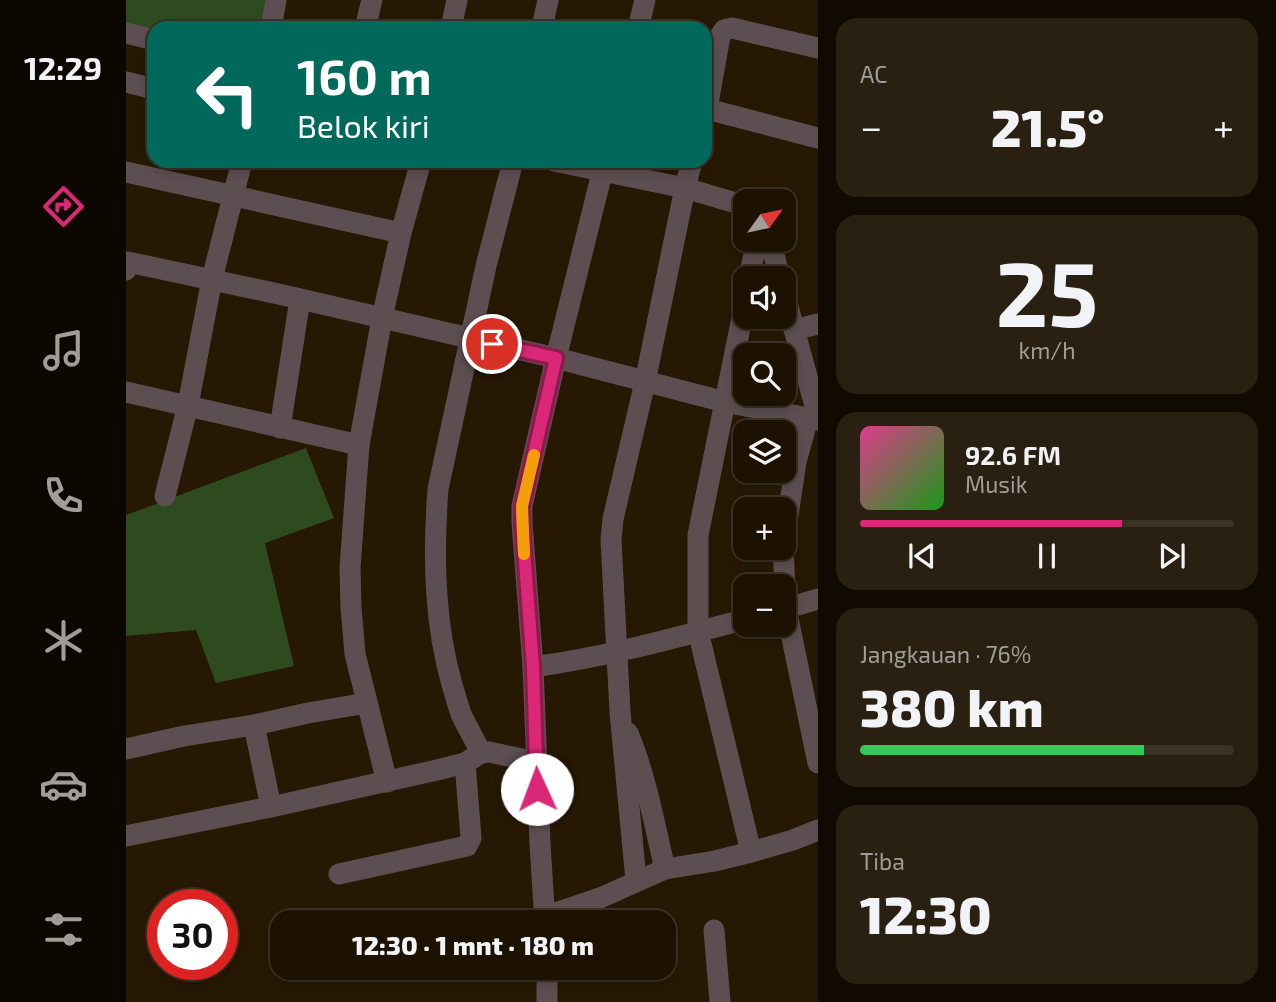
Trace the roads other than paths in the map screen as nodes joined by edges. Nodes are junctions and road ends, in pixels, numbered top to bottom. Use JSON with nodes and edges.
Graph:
{"nodes":[{"id":1,"x":276,"y":0,"type":"edge"},
{"id":2,"x":372,"y":0,"type":"edge"},
{"id":3,"x":457,"y":0,"type":"edge"},
{"id":4,"x":548,"y":0,"type":"edge"},
{"id":5,"x":645,"y":0,"type":"edge"},
{"id":6,"x":272,"y":21,"type":"edge"},
{"id":7,"x":367,"y":21,"type":"edge"},
{"id":8,"x":452,"y":21,"type":"edge"},
{"id":9,"x":544,"y":21,"type":"edge"},
{"id":10,"x":640,"y":21,"type":"edge"},
{"id":11,"x":126,"y":33,"type":"edge"},
{"id":12,"x":147,"y":38,"type":"edge"},
{"id":13,"x":817,"y":48,"type":"edge"},
{"id":14,"x":712,"y":79,"type":"edge"},
{"id":15,"x":126,"y":82,"type":"edge"},
{"id":16,"x":147,"y":87,"type":"edge"},
{"id":17,"x":712,"y":112,"type":"edge"},
{"id":18,"x":817,"y":138,"type":"edge"},
{"id":19,"x":240,"y":168,"type":"edge"},
{"id":20,"x":419,"y":168,"type":"edge"},
{"id":21,"x":511,"y":168,"type":"edge"},
{"id":22,"x":604,"y":168,"type":"edge"},
{"id":23,"x":611,"y":168,"type":"edge"},
{"id":24,"x":690,"y":168,"type":"edge"},
{"id":25,"x":126,"y":172,"type":"edge"},
{"id":26,"x":685,"y":188,"type":"junction"},
{"id":27,"x":233,"y":197,"type":"junction"},
{"id":28,"x":733,"y":202,"type":"edge"},
{"id":29,"x":401,"y":233,"type":"junction"},
{"id":30,"x":127,"y":264,"type":"edge"},
{"id":31,"x":212,"y":279,"type":"junction"},
{"id":32,"x":300,"y":299,"type":"junction"},
{"id":33,"x":382,"y":318,"type":"junction"},
{"id":34,"x":817,"y":324,"type":"edge"},
{"id":35,"x":740,"y":329,"type":"edge"},
{"id":36,"x":794,"y":330,"type":"joint"},
{"id":37,"x":470,"y":339,"type":"junction"},
{"id":38,"x":556,"y":358,"type":"junction"},
{"id":39,"x":645,"y":382,"type":"junction"},
{"id":40,"x":126,"y":391,"type":"edge"},
{"id":41,"x":725,"y":402,"type":"junction"},
{"id":42,"x":188,"y":405,"type":"junction"},
{"id":43,"x":814,"y":418,"type":"edge"},
{"id":44,"x":280,"y":428,"type":"junction"},
{"id":45,"x":359,"y":445,"type":"junction"},
{"id":46,"x":165,"y":496,"type":"dead end"},
{"id":47,"x":791,"y":497,"type":"edge"},
{"id":48,"x":817,"y":599,"type":"edge"},
{"id":49,"x":796,"y":606,"type":"edge"},
{"id":50,"x":733,"y":623,"type":"edge"},
{"id":51,"x":698,"y":632,"type":"junction"},
{"id":52,"x":791,"y":637,"type":"edge"},
{"id":53,"x":618,"y":653,"type":"junction"},
{"id":54,"x":533,"y":667,"type":"junction"},
{"id":55,"x":367,"y":703,"type":"junction"},
{"id":56,"x":254,"y":725,"type":"junction"},
{"id":57,"x":126,"y":749,"type":"edge"},
{"id":58,"x":473,"y":758,"type":"junction"},
{"id":59,"x":536,"y":762,"type":"junction"},
{"id":60,"x":817,"y":763,"type":"edge"},
{"id":61,"x":387,"y":782,"type":"junction"},
{"id":62,"x":636,"y":788,"type":"junction"},
{"id":63,"x":271,"y":807,"type":"junction"},
{"id":64,"x":817,"y":830,"type":"edge"},
{"id":65,"x":126,"y":836,"type":"edge"},
{"id":66,"x":751,"y":852,"type":"junction"},
{"id":67,"x":666,"y":869,"type":"junction"},
{"id":68,"x":339,"y":874,"type":"dead end"},
{"id":69,"x":636,"y":880,"type":"junction"},
{"id":70,"x":543,"y":910,"type":"edge"},
{"id":71,"x":569,"y":910,"type":"edge"},
{"id":72,"x":714,"y":930,"type":"dead end"},
{"id":73,"x":547,"y":980,"type":"edge"},
{"id":74,"x":547,"y":1002,"type":"edge"},
{"id":75,"x":720,"y":1002,"type":"edge"}],
"edges":[{"from":1,"to":6,"type":"street"},
{"from":2,"to":7,"type":"street"},
{"from":3,"to":8,"type":"street"},
{"from":4,"to":9,"type":"street"},
{"from":5,"to":10,"type":"street"},
{"from":11,"to":12,"type":"street"},
{"from":13,"to":14,"type":"street"},
{"from":15,"to":16,"type":"street"},
{"from":17,"to":18,"type":"street"},
{"from":19,"to":27,"type":"street"},
{"from":20,"to":29,"type":"street"},
{"from":21,"to":37,"type":"street"},
{"from":22,"to":38,"type":"street"},
{"from":23,"to":26,"type":"street"},
{"from":24,"to":26,"type":"street"},
{"from":25,"to":27,"type":"street"},
{"from":26,"to":28,"type":"street"},
{"from":26,"to":39,"type":"street"},
{"from":27,"to":29,"type":"street"},
{"from":27,"to":31,"type":"street"},
{"from":29,"to":33,"type":"street"},
{"from":30,"to":31,"type":"street"},
{"from":31,"to":32,"type":"street"},
{"from":31,"to":42,"type":"street"},
{"from":32,"to":33,"type":"street"},
{"from":32,"to":44,"type":"street"},
{"from":33,"to":37,"type":"street"},
{"from":33,"to":45,"type":"street"},
{"from":34,"to":36,"type":"street"},
{"from":35,"to":41,"type":"street"},
{"from":36,"to":43,"type":"street"},
{"from":37,"to":38,"type":"street"},
{"from":37,"to":58,"type":"street"},
{"from":38,"to":39,"type":"street"},
{"from":38,"to":54,"type":"street"},
{"from":39,"to":41,"type":"street"},
{"from":39,"to":53,"type":"street"},
{"from":40,"to":42,"type":"street"},
{"from":41,"to":43,"type":"street"},
{"from":41,"to":51,"type":"street"},
{"from":42,"to":44,"type":"street"},
{"from":42,"to":46,"type":"street"},
{"from":43,"to":47,"type":"street"},
{"from":44,"to":45,"type":"street"},
{"from":45,"to":55,"type":"street"},
{"from":48,"to":49,"type":"street"},
{"from":50,"to":51,"type":"street"},
{"from":51,"to":53,"type":"street"},
{"from":51,"to":66,"type":"street"},
{"from":52,"to":60,"type":"street"},
{"from":53,"to":54,"type":"street"},
{"from":53,"to":62,"type":"street"},
{"from":54,"to":59,"type":"street"},
{"from":55,"to":56,"type":"street"},
{"from":55,"to":61,"type":"street"},
{"from":56,"to":57,"type":"street"},
{"from":56,"to":63,"type":"street"},
{"from":58,"to":59,"type":"street"},
{"from":58,"to":61,"type":"street"},
{"from":58,"to":68,"type":"street"},
{"from":59,"to":70,"type":"street"},
{"from":61,"to":63,"type":"street"},
{"from":62,"to":67,"type":"street"},
{"from":62,"to":69,"type":"street"},
{"from":63,"to":65,"type":"street"},
{"from":64,"to":66,"type":"street"},
{"from":66,"to":67,"type":"street"},
{"from":67,"to":69,"type":"street"},
{"from":69,"to":71,"type":"street"},
{"from":72,"to":75,"type":"street"},
{"from":73,"to":74,"type":"street"}]}
